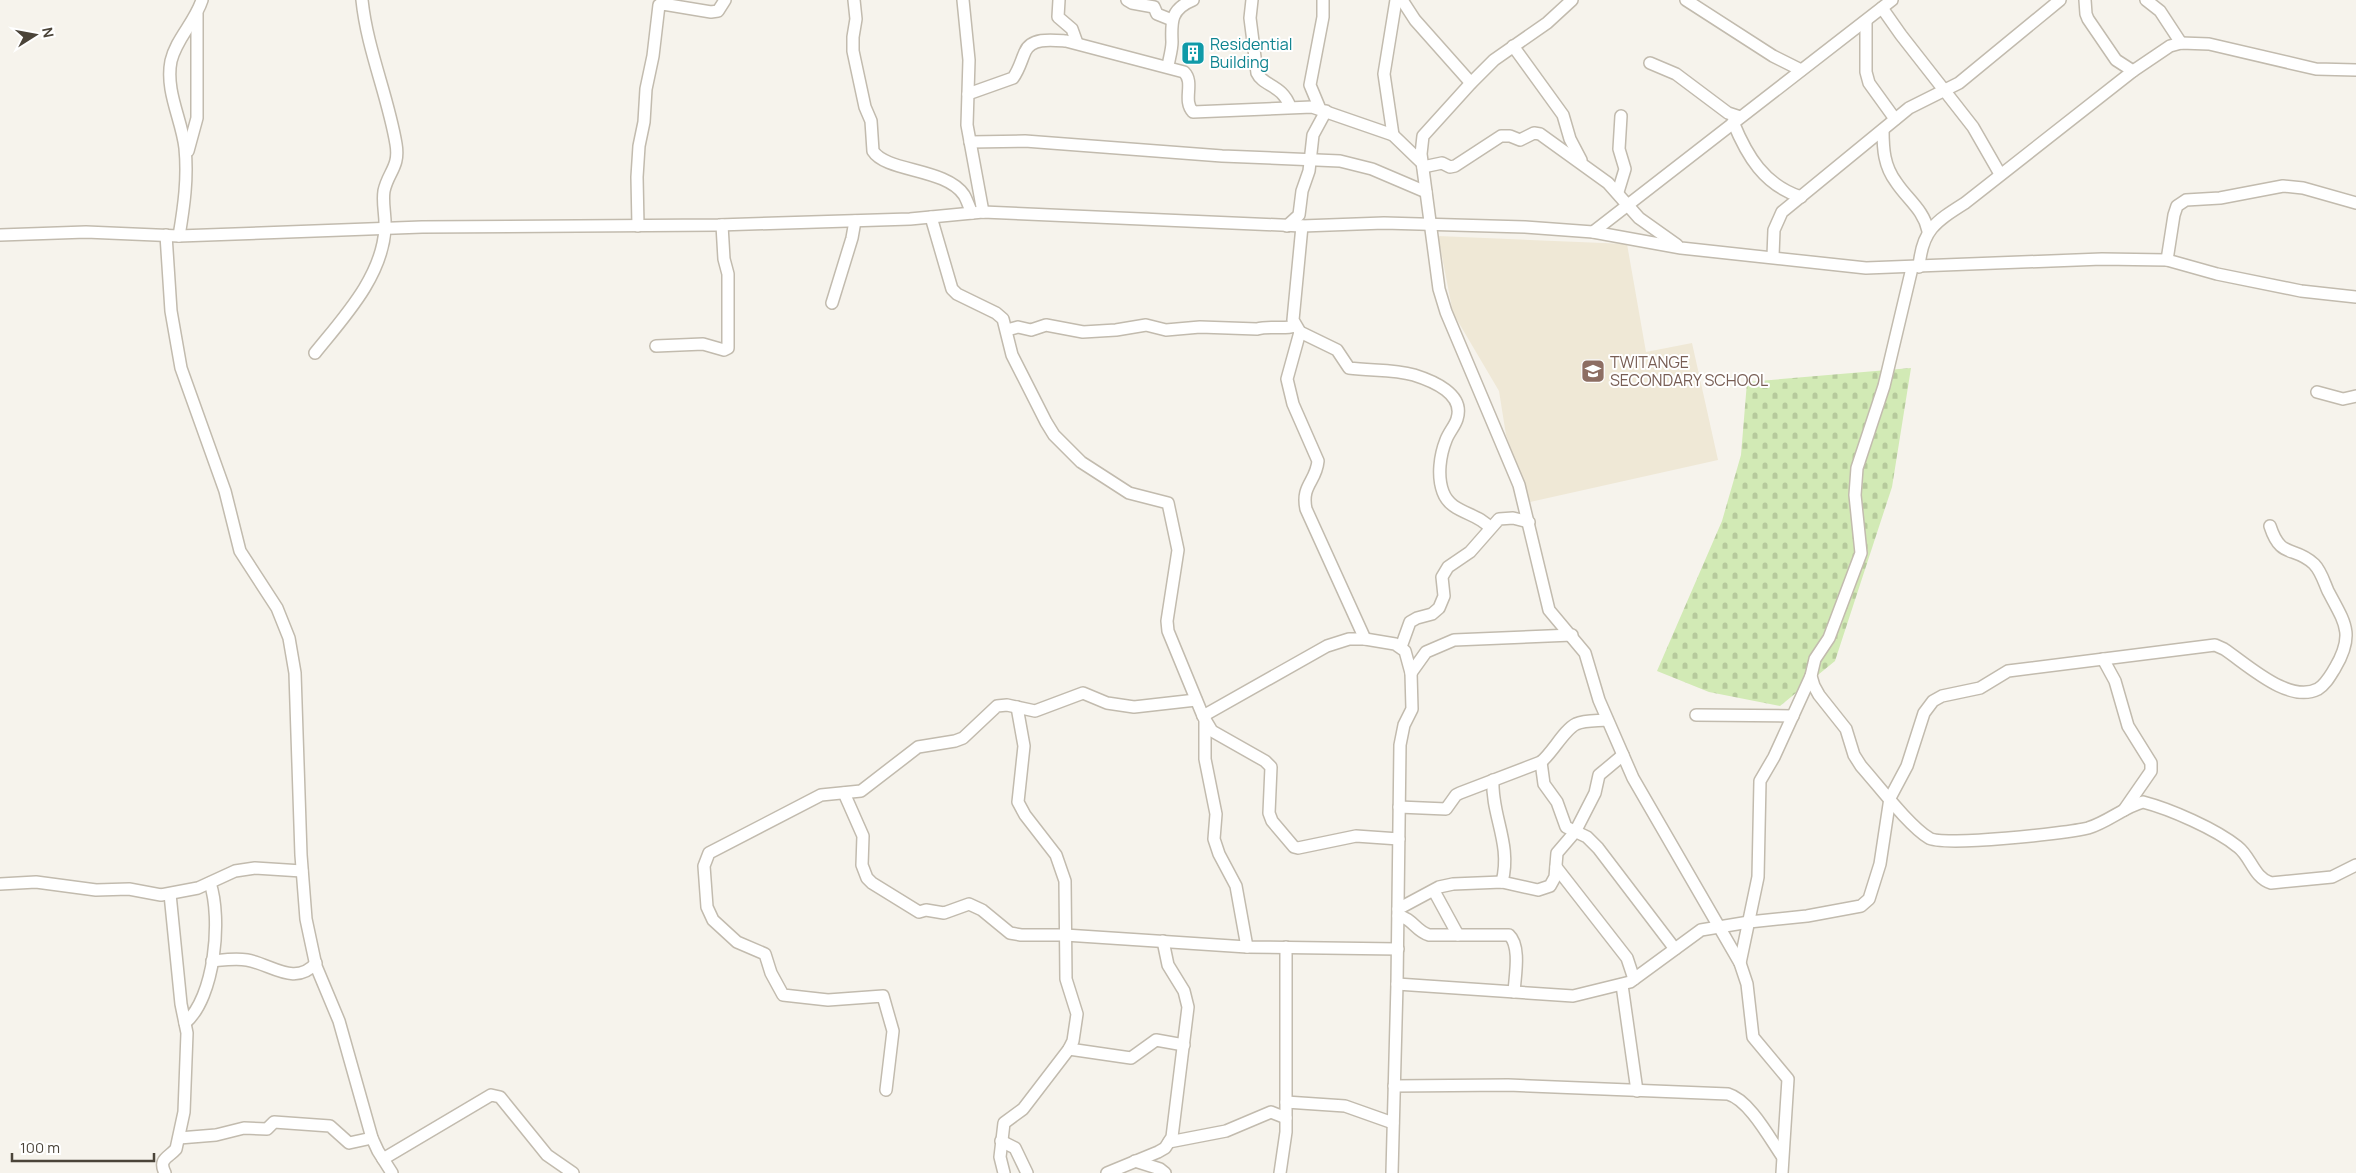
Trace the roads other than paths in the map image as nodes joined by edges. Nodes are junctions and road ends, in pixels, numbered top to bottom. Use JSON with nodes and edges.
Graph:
{"nodes":[{"id":1,"x":202,"y":0,"type":"edge"},
{"id":2,"x":362,"y":0,"type":"edge"},
{"id":3,"x":725,"y":0,"type":"edge"},
{"id":4,"x":854,"y":0,"type":"edge"},
{"id":5,"x":963,"y":0,"type":"edge"},
{"id":6,"x":1059,"y":0,"type":"edge"},
{"id":7,"x":1127,"y":0,"type":"edge"},
{"id":8,"x":1193,"y":0,"type":"edge"},
{"id":9,"x":1252,"y":0,"type":"edge"},
{"id":10,"x":1322,"y":0,"type":"edge"},
{"id":11,"x":1396,"y":0,"type":"edge"},
{"id":12,"x":1402,"y":0,"type":"edge"},
{"id":13,"x":1572,"y":0,"type":"edge"},
{"id":14,"x":1686,"y":0,"type":"edge"},
{"id":15,"x":1892,"y":0,"type":"edge"},
{"id":16,"x":2060,"y":0,"type":"edge"},
{"id":17,"x":2085,"y":0,"type":"edge"},
{"id":18,"x":2146,"y":0,"type":"edge"},
{"id":19,"x":1882,"y":8,"type":"junction"},
{"id":20,"x":197,"y":14,"type":"junction"},
{"id":21,"x":1172,"y":20,"type":"junction"},
{"id":22,"x":1866,"y":21,"type":"junction"},
{"id":23,"x":1077,"y":43,"type":"junction"},
{"id":24,"x":2181,"y":43,"type":"junction"},
{"id":25,"x":1513,"y":46,"type":"junction"},
{"id":26,"x":1650,"y":63,"type":"dead end"},
{"id":27,"x":1168,"y":66,"type":"junction"},
{"id":28,"x":1801,"y":70,"type":"junction"},
{"id":29,"x":2356,"y":70,"type":"edge"},
{"id":30,"x":2133,"y":71,"type":"junction"},
{"id":31,"x":1471,"y":82,"type":"junction"},
{"id":32,"x":1946,"y":91,"type":"junction"},
{"id":33,"x":968,"y":94,"type":"junction"},
{"id":34,"x":1290,"y":107,"type":"junction"},
{"id":35,"x":1323,"y":110,"type":"junction"},
{"id":36,"x":1621,"y":116,"type":"dead end"},
{"id":37,"x":1736,"y":120,"type":"junction"},
{"id":38,"x":1895,"y":120,"type":"junction"},
{"id":39,"x":1883,"y":130,"type":"junction"},
{"id":40,"x":1393,"y":135,"type":"junction"},
{"id":41,"x":970,"y":142,"type":"junction"},
{"id":42,"x":186,"y":157,"type":"junction"},
{"id":43,"x":1310,"y":160,"type":"junction"},
{"id":44,"x":1583,"y":163,"type":"junction"},
{"id":45,"x":1422,"y":165,"type":"junction"},
{"id":46,"x":2000,"y":174,"type":"junction"},
{"id":47,"x":1426,"y":192,"type":"junction"},
{"id":48,"x":1618,"y":192,"type":"junction"},
{"id":49,"x":1801,"y":198,"type":"junction"},
{"id":50,"x":2356,"y":202,"type":"edge"},
{"id":51,"x":1628,"y":203,"type":"junction"},
{"id":52,"x":978,"y":212,"type":"junction"},
{"id":53,"x":931,"y":217,"type":"junction"},
{"id":54,"x":855,"y":221,"type":"junction"},
{"id":55,"x":1431,"y":224,"type":"junction"},
{"id":56,"x":722,"y":225,"type":"junction"},
{"id":57,"x":638,"y":226,"type":"junction"},
{"id":58,"x":1287,"y":226,"type":"junction"},
{"id":59,"x":1302,"y":226,"type":"junction"},
{"id":60,"x":385,"y":228,"type":"junction"},
{"id":61,"x":1928,"y":231,"type":"junction"},
{"id":62,"x":1593,"y":232,"type":"junction"},
{"id":63,"x":0,"y":235,"type":"edge"},
{"id":64,"x":166,"y":235,"type":"junction"},
{"id":65,"x":179,"y":236,"type":"junction"},
{"id":66,"x":1681,"y":248,"type":"junction"},
{"id":67,"x":1773,"y":256,"type":"junction"},
{"id":68,"x":2167,"y":260,"type":"junction"},
{"id":69,"x":1915,"y":268,"type":"junction"},
{"id":70,"x":2356,"y":297,"type":"edge"},
{"id":71,"x":832,"y":303,"type":"dead end"},
{"id":72,"x":1298,"y":329,"type":"junction"},
{"id":73,"x":1007,"y":330,"type":"junction"},
{"id":74,"x":656,"y":346,"type":"dead end"},
{"id":75,"x":315,"y":353,"type":"dead end"},
{"id":76,"x":2318,"y":392,"type":"dead end"},
{"id":77,"x":2356,"y":396,"type":"edge"},
{"id":78,"x":1529,"y":522,"type":"junction"},
{"id":79,"x":2270,"y":526,"type":"dead end"},
{"id":80,"x":1490,"y":528,"type":"junction"},
{"id":81,"x":1572,"y":636,"type":"junction"},
{"id":82,"x":1365,"y":639,"type":"junction"},
{"id":83,"x":1401,"y":647,"type":"junction"},
{"id":84,"x":2103,"y":659,"type":"junction"},
{"id":85,"x":1411,"y":673,"type":"junction"},
{"id":86,"x":1812,"y":676,"type":"junction"},
{"id":87,"x":1196,"y":700,"type":"junction"},
{"id":88,"x":1017,"y":708,"type":"junction"},
{"id":89,"x":1696,"y":715,"type":"dead end"},
{"id":90,"x":1793,"y":716,"type":"junction"},
{"id":91,"x":1204,"y":718,"type":"junction"},
{"id":92,"x":1607,"y":720,"type":"junction"},
{"id":93,"x":1623,"y":755,"type":"junction"},
{"id":94,"x":1541,"y":762,"type":"junction"},
{"id":95,"x":1493,"y":780,"type":"junction"},
{"id":96,"x":844,"y":793,"type":"junction"},
{"id":97,"x":1890,"y":798,"type":"junction"},
{"id":98,"x":1399,"y":808,"type":"junction"},
{"id":99,"x":2122,"y":812,"type":"junction"},
{"id":100,"x":1575,"y":832,"type":"junction"},
{"id":101,"x":1399,"y":839,"type":"junction"},
{"id":102,"x":2356,"y":865,"type":"edge"},
{"id":103,"x":1556,"y":866,"type":"junction"},
{"id":104,"x":302,"y":872,"type":"junction"},
{"id":105,"x":1502,"y":882,"type":"junction"},
{"id":106,"x":210,"y":883,"type":"junction"},
{"id":107,"x":0,"y":884,"type":"edge"},
{"id":108,"x":1434,"y":891,"type":"junction"},
{"id":109,"x":170,"y":894,"type":"junction"},
{"id":110,"x":1398,"y":912,"type":"junction"},
{"id":111,"x":1749,"y":922,"type":"junction"},
{"id":112,"x":1720,"y":926,"type":"junction"},
{"id":113,"x":1065,"y":935,"type":"junction"},
{"id":114,"x":1458,"y":935,"type":"junction"},
{"id":115,"x":1163,"y":942,"type":"junction"},
{"id":116,"x":1247,"y":947,"type":"junction"},
{"id":117,"x":1286,"y":947,"type":"junction"},
{"id":118,"x":1398,"y":949,"type":"junction"},
{"id":119,"x":1675,"y":949,"type":"junction"},
{"id":120,"x":212,"y":961,"type":"junction"},
{"id":121,"x":316,"y":963,"type":"junction"},
{"id":122,"x":1740,"y":963,"type":"junction"},
{"id":123,"x":1634,"y":979,"type":"junction"},
{"id":124,"x":1397,"y":984,"type":"junction"},
{"id":125,"x":1622,"y":985,"type":"junction"},
{"id":126,"x":1514,"y":992,"type":"junction"},
{"id":127,"x":186,"y":1023,"type":"junction"},
{"id":128,"x":1184,"y":1045,"type":"junction"},
{"id":129,"x":1068,"y":1049,"type":"junction"},
{"id":130,"x":1394,"y":1086,"type":"junction"},
{"id":131,"x":886,"y":1090,"type":"dead end"},
{"id":132,"x":1637,"y":1091,"type":"junction"},
{"id":133,"x":1286,"y":1102,"type":"junction"},
{"id":134,"x":1286,"y":1118,"type":"junction"},
{"id":135,"x":1393,"y":1123,"type":"junction"},
{"id":136,"x":179,"y":1138,"type":"junction"},
{"id":137,"x":372,"y":1138,"type":"junction"},
{"id":138,"x":1001,"y":1141,"type":"junction"},
{"id":139,"x":1169,"y":1142,"type":"junction"},
{"id":140,"x":383,"y":1159,"type":"junction"},
{"id":141,"x":1135,"y":1162,"type":"junction"},
{"id":142,"x":1782,"y":1164,"type":"edge"},
{"id":143,"x":165,"y":1173,"type":"edge"},
{"id":144,"x":392,"y":1173,"type":"edge"},
{"id":145,"x":573,"y":1173,"type":"edge"},
{"id":146,"x":1004,"y":1173,"type":"edge"},
{"id":147,"x":1026,"y":1173,"type":"edge"},
{"id":148,"x":1107,"y":1173,"type":"edge"},
{"id":149,"x":1165,"y":1173,"type":"edge"},
{"id":150,"x":1280,"y":1173,"type":"edge"},
{"id":151,"x":1392,"y":1173,"type":"edge"},
{"id":152,"x":1773,"y":1173,"type":"edge"}],
"edges":[{"from":1,"to":20,"type":"street"},
{"from":2,"to":60,"type":"street"},
{"from":3,"to":57,"type":"street"},
{"from":4,"to":52,"type":"street"},
{"from":5,"to":33,"type":"street"},
{"from":6,"to":23,"type":"street"},
{"from":7,"to":21,"type":"street"},
{"from":8,"to":21,"type":"street"},
{"from":9,"to":34,"type":"street"},
{"from":10,"to":35,"type":"street"},
{"from":11,"to":40,"type":"street"},
{"from":12,"to":31,"type":"street"},
{"from":13,"to":25,"type":"street"},
{"from":14,"to":28,"type":"street"},
{"from":15,"to":19,"type":"street"},
{"from":16,"to":32,"type":"street"},
{"from":17,"to":30,"type":"street"},
{"from":18,"to":24,"type":"street"},
{"from":19,"to":22,"type":"street"},
{"from":19,"to":32,"type":"street"},
{"from":20,"to":42,"type":"street"},
{"from":20,"to":42,"type":"street"},
{"from":21,"to":27,"type":"street"},
{"from":22,"to":28,"type":"street"},
{"from":22,"to":38,"type":"street"},
{"from":23,"to":27,"type":"street"},
{"from":23,"to":33,"type":"street"},
{"from":24,"to":29,"type":"street"},
{"from":24,"to":30,"type":"street"},
{"from":25,"to":31,"type":"street"},
{"from":25,"to":44,"type":"street"},
{"from":26,"to":37,"type":"street"},
{"from":27,"to":34,"type":"street"},
{"from":28,"to":37,"type":"street"},
{"from":30,"to":46,"type":"street"},
{"from":31,"to":45,"type":"street"},
{"from":32,"to":38,"type":"street"},
{"from":32,"to":46,"type":"street"},
{"from":33,"to":41,"type":"street"},
{"from":34,"to":35,"type":"street"},
{"from":35,"to":40,"type":"street"},
{"from":35,"to":43,"type":"street"},
{"from":36,"to":48,"type":"street"},
{"from":37,"to":49,"type":"street"},
{"from":37,"to":51,"type":"street"},
{"from":38,"to":39,"type":"street"},
{"from":39,"to":49,"type":"street"},
{"from":39,"to":61,"type":"street"},
{"from":40,"to":45,"type":"street"},
{"from":41,"to":43,"type":"street"},
{"from":41,"to":52,"type":"street"},
{"from":42,"to":65,"type":"street"},
{"from":43,"to":47,"type":"street"},
{"from":43,"to":58,"type":"street"},
{"from":44,"to":45,"type":"street"},
{"from":44,"to":48,"type":"street"},
{"from":45,"to":47,"type":"street"},
{"from":46,"to":61,"type":"street"},
{"from":47,"to":55,"type":"street"},
{"from":48,"to":51,"type":"street"},
{"from":49,"to":67,"type":"street"},
{"from":50,"to":68,"type":"street"},
{"from":51,"to":62,"type":"street"},
{"from":51,"to":66,"type":"street"},
{"from":52,"to":53,"type":"street"},
{"from":52,"to":58,"type":"street"},
{"from":53,"to":54,"type":"street"},
{"from":53,"to":73,"type":"street"},
{"from":54,"to":56,"type":"street"},
{"from":54,"to":71,"type":"street"},
{"from":55,"to":59,"type":"street"},
{"from":55,"to":62,"type":"street"},
{"from":55,"to":78,"type":"street"},
{"from":56,"to":57,"type":"street"},
{"from":56,"to":74,"type":"street"},
{"from":57,"to":60,"type":"street"},
{"from":58,"to":59,"type":"street"},
{"from":59,"to":72,"type":"street"},
{"from":60,"to":65,"type":"street"},
{"from":60,"to":75,"type":"street"},
{"from":61,"to":69,"type":"street"},
{"from":62,"to":66,"type":"street"},
{"from":63,"to":64,"type":"street"},
{"from":64,"to":65,"type":"street"},
{"from":64,"to":104,"type":"street"},
{"from":66,"to":67,"type":"street"},
{"from":67,"to":69,"type":"street"},
{"from":68,"to":69,"type":"street"},
{"from":68,"to":70,"type":"street"},
{"from":69,"to":86,"type":"street"},
{"from":72,"to":73,"type":"street"},
{"from":72,"to":80,"type":"street"},
{"from":72,"to":82,"type":"street"},
{"from":73,"to":87,"type":"street"},
{"from":76,"to":77,"type":"street"},
{"from":78,"to":80,"type":"street"},
{"from":78,"to":81,"type":"street"},
{"from":79,"to":84,"type":"street"},
{"from":80,"to":83,"type":"street"},
{"from":81,"to":85,"type":"street"},
{"from":81,"to":92,"type":"street"},
{"from":82,"to":83,"type":"street"},
{"from":82,"to":91,"type":"street"},
{"from":83,"to":85,"type":"street"},
{"from":84,"to":97,"type":"street"},
{"from":84,"to":99,"type":"street"},
{"from":85,"to":98,"type":"street"},
{"from":86,"to":90,"type":"street"},
{"from":86,"to":97,"type":"street"},
{"from":87,"to":88,"type":"street"},
{"from":87,"to":91,"type":"street"},
{"from":88,"to":96,"type":"street"},
{"from":88,"to":113,"type":"street"},
{"from":89,"to":90,"type":"street"},
{"from":90,"to":111,"type":"street"},
{"from":91,"to":101,"type":"street"},
{"from":91,"to":116,"type":"street"},
{"from":92,"to":93,"type":"street"},
{"from":92,"to":94,"type":"street"},
{"from":93,"to":100,"type":"street"},
{"from":93,"to":112,"type":"street"},
{"from":94,"to":95,"type":"street"},
{"from":94,"to":100,"type":"street"},
{"from":95,"to":98,"type":"street"},
{"from":95,"to":105,"type":"street"},
{"from":96,"to":113,"type":"street"},
{"from":96,"to":131,"type":"street"},
{"from":97,"to":99,"type":"street"},
{"from":97,"to":111,"type":"street"},
{"from":98,"to":101,"type":"street"},
{"from":99,"to":102,"type":"street"},
{"from":100,"to":103,"type":"street"},
{"from":100,"to":119,"type":"street"},
{"from":101,"to":110,"type":"street"},
{"from":103,"to":105,"type":"street"},
{"from":103,"to":123,"type":"street"},
{"from":104,"to":106,"type":"street"},
{"from":104,"to":121,"type":"street"},
{"from":105,"to":108,"type":"street"},
{"from":106,"to":109,"type":"street"},
{"from":106,"to":120,"type":"street"},
{"from":107,"to":109,"type":"street"},
{"from":108,"to":110,"type":"street"},
{"from":108,"to":114,"type":"street"},
{"from":109,"to":127,"type":"street"},
{"from":110,"to":114,"type":"street"},
{"from":110,"to":118,"type":"street"},
{"from":111,"to":112,"type":"street"},
{"from":111,"to":122,"type":"street"},
{"from":112,"to":119,"type":"street"},
{"from":112,"to":122,"type":"street"},
{"from":113,"to":115,"type":"street"},
{"from":113,"to":129,"type":"street"},
{"from":114,"to":126,"type":"street"},
{"from":115,"to":116,"type":"street"},
{"from":115,"to":128,"type":"street"},
{"from":116,"to":117,"type":"street"},
{"from":117,"to":118,"type":"street"},
{"from":117,"to":133,"type":"street"},
{"from":118,"to":124,"type":"street"},
{"from":119,"to":123,"type":"street"},
{"from":120,"to":121,"type":"street"},
{"from":120,"to":127,"type":"street"},
{"from":121,"to":137,"type":"street"},
{"from":122,"to":142,"type":"street"},
{"from":123,"to":125,"type":"street"},
{"from":124,"to":126,"type":"street"},
{"from":124,"to":130,"type":"street"},
{"from":125,"to":126,"type":"street"},
{"from":125,"to":132,"type":"street"},
{"from":127,"to":136,"type":"street"},
{"from":128,"to":129,"type":"street"},
{"from":128,"to":139,"type":"street"},
{"from":129,"to":138,"type":"street"},
{"from":130,"to":132,"type":"street"},
{"from":130,"to":135,"type":"street"},
{"from":132,"to":142,"type":"street"},
{"from":133,"to":134,"type":"street"},
{"from":133,"to":135,"type":"street"},
{"from":134,"to":139,"type":"street"},
{"from":134,"to":150,"type":"street"},
{"from":135,"to":151,"type":"street"},
{"from":136,"to":137,"type":"street"},
{"from":136,"to":143,"type":"street"},
{"from":137,"to":140,"type":"street"},
{"from":138,"to":146,"type":"street"},
{"from":138,"to":147,"type":"street"},
{"from":139,"to":141,"type":"street"},
{"from":140,"to":144,"type":"street"},
{"from":140,"to":145,"type":"street"},
{"from":141,"to":148,"type":"street"},
{"from":141,"to":149,"type":"street"},
{"from":142,"to":152,"type":"street"}]}
